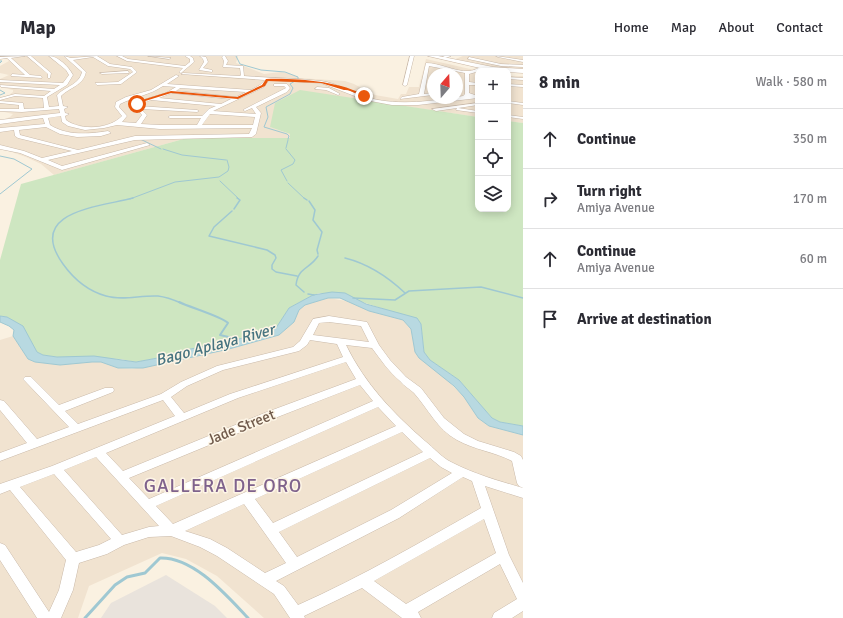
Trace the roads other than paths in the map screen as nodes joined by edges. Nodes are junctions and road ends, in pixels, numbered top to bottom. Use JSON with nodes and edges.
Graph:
{"nodes":[{"id":1,"x":19,"y":56,"type":"edge"},
{"id":2,"x":23,"y":56,"type":"edge"},
{"id":3,"x":29,"y":56,"type":"edge"},
{"id":4,"x":80,"y":56,"type":"edge"},
{"id":5,"x":94,"y":56,"type":"edge"},
{"id":6,"x":119,"y":56,"type":"edge"},
{"id":7,"x":150,"y":56,"type":"edge"},
{"id":8,"x":183,"y":56,"type":"edge"},
{"id":9,"x":187,"y":56,"type":"edge"},
{"id":10,"x":226,"y":56,"type":"edge"},
{"id":11,"x":412,"y":56,"type":"edge"},
{"id":12,"x":431,"y":56,"type":"edge"},
{"id":13,"x":449,"y":56,"type":"edge"},
{"id":14,"x":475,"y":56,"type":"edge"},
{"id":15,"x":478,"y":56,"type":"edge"},
{"id":16,"x":498,"y":56,"type":"edge"},
{"id":17,"x":516,"y":56,"type":"edge"},
{"id":18,"x":50,"y":57,"type":"edge"},
{"id":19,"x":70,"y":57,"type":"edge"},
{"id":20,"x":167,"y":57,"type":"edge"},
{"id":21,"x":523,"y":57,"type":"edge"},
{"id":22,"x":0,"y":58,"type":"edge"},
{"id":23,"x":9,"y":58,"type":"junction"},
{"id":24,"x":204,"y":58,"type":"edge"},
{"id":25,"x":212,"y":58,"type":"dead end"},
{"id":26,"x":218,"y":58,"type":"dead end"},
{"id":27,"x":442,"y":58,"type":"junction"},
{"id":28,"x":469,"y":58,"type":"junction"},
{"id":29,"x":33,"y":59,"type":"junction"},
{"id":30,"x":39,"y":59,"type":"dead end"},
{"id":31,"x":523,"y":61,"type":"edge"},
{"id":32,"x":458,"y":62,"type":"junction"},
{"id":33,"x":171,"y":65,"type":"junction"},
{"id":34,"x":184,"y":66,"type":"junction"},
{"id":35,"x":516,"y":66,"type":"junction"},
{"id":36,"x":523,"y":66,"type":"edge"},
{"id":37,"x":450,"y":68,"type":"edge"},
{"id":38,"x":84,"y":69,"type":"junction"},
{"id":39,"x":463,"y":70,"type":"edge"},
{"id":40,"x":24,"y":71,"type":"junction"},
{"id":41,"x":70,"y":71,"type":"junction"},
{"id":42,"x":135,"y":71,"type":"junction"},
{"id":43,"x":472,"y":71,"type":"junction"},
{"id":44,"x":523,"y":72,"type":"edge"},
{"id":45,"x":102,"y":73,"type":"dead end"},
{"id":46,"x":177,"y":73,"type":"junction"},
{"id":47,"x":475,"y":74,"type":"edge"},
{"id":48,"x":12,"y":75,"type":"junction"},
{"id":49,"x":29,"y":76,"type":"junction"},
{"id":50,"x":241,"y":76,"type":"junction"},
{"id":51,"x":49,"y":77,"type":"junction"},
{"id":52,"x":56,"y":77,"type":"dead end"},
{"id":53,"x":63,"y":78,"type":"dead end"},
{"id":54,"x":70,"y":78,"type":"junction"},
{"id":55,"x":511,"y":78,"type":"edge"},
{"id":56,"x":523,"y":79,"type":"edge"},
{"id":57,"x":307,"y":80,"type":"junction"},
{"id":58,"x":0,"y":81,"type":"edge"},
{"id":59,"x":266,"y":81,"type":"junction"},
{"id":60,"x":233,"y":82,"type":"dead end"},
{"id":61,"x":65,"y":84,"type":"junction"},
{"id":62,"x":97,"y":84,"type":"dead end"},
{"id":63,"x":469,"y":84,"type":"junction"},
{"id":64,"x":475,"y":84,"type":"edge"},
{"id":65,"x":162,"y":85,"type":"junction"},
{"id":66,"x":405,"y":85,"type":"dead end"},
{"id":67,"x":511,"y":85,"type":"edge"},
{"id":68,"x":0,"y":86,"type":"edge"},
{"id":69,"x":523,"y":86,"type":"edge"},
{"id":70,"x":179,"y":87,"type":"junction"},
{"id":71,"x":17,"y":89,"type":"junction"},
{"id":72,"x":228,"y":89,"type":"junction"},
{"id":73,"x":346,"y":89,"type":"junction"},
{"id":74,"x":53,"y":90,"type":"junction"},
{"id":75,"x":252,"y":91,"type":"junction"},
{"id":76,"x":331,"y":91,"type":"junction"},
{"id":77,"x":171,"y":92,"type":"junction"},
{"id":78,"x":338,"y":94,"type":"dead end"},
{"id":79,"x":15,"y":95,"type":"junction"},
{"id":80,"x":427,"y":95,"type":"edge"},
{"id":81,"x":414,"y":96,"type":"dead end"},
{"id":82,"x":421,"y":96,"type":"junction"},
{"id":83,"x":45,"y":97,"type":"junction"},
{"id":84,"x":473,"y":97,"type":"edge"},
{"id":85,"x":238,"y":98,"type":"junction"},
{"id":86,"x":463,"y":98,"type":"edge"},
{"id":87,"x":0,"y":99,"type":"edge"},
{"id":88,"x":151,"y":99,"type":"junction"},
{"id":89,"x":0,"y":102,"type":"edge"},
{"id":90,"x":427,"y":102,"type":"edge"},
{"id":91,"x":511,"y":102,"type":"edge"},
{"id":92,"x":475,"y":104,"type":"edge"},
{"id":93,"x":523,"y":104,"type":"edge"},
{"id":94,"x":223,"y":105,"type":"junction"},
{"id":95,"x":253,"y":106,"type":"junction"},
{"id":96,"x":63,"y":107,"type":"junction"},
{"id":97,"x":137,"y":107,"type":"junction"},
{"id":98,"x":511,"y":107,"type":"edge"},
{"id":99,"x":47,"y":109,"type":"junction"},
{"id":100,"x":170,"y":109,"type":"junction"},
{"id":101,"x":523,"y":109,"type":"edge"},
{"id":102,"x":0,"y":110,"type":"edge"},
{"id":103,"x":245,"y":110,"type":"dead end"},
{"id":104,"x":22,"y":111,"type":"junction"},
{"id":105,"x":197,"y":111,"type":"dead end"},
{"id":106,"x":475,"y":111,"type":"edge"},
{"id":107,"x":209,"y":112,"type":"junction"},
{"id":108,"x":233,"y":114,"type":"junction"},
{"id":109,"x":65,"y":115,"type":"junction"},
{"id":110,"x":45,"y":116,"type":"junction"},
{"id":111,"x":258,"y":116,"type":"junction"},
{"id":112,"x":511,"y":116,"type":"edge"},
{"id":113,"x":204,"y":117,"type":"junction"},
{"id":114,"x":523,"y":118,"type":"edge"},
{"id":115,"x":229,"y":120,"type":"dead end"},
{"id":116,"x":0,"y":122,"type":"edge"},
{"id":117,"x":115,"y":123,"type":"junction"},
{"id":118,"x":48,"y":125,"type":"junction"},
{"id":119,"x":137,"y":126,"type":"junction"},
{"id":120,"x":199,"y":126,"type":"junction"},
{"id":121,"x":256,"y":126,"type":"junction"},
{"id":122,"x":98,"y":127,"type":"junction"},
{"id":123,"x":160,"y":127,"type":"junction"},
{"id":124,"x":16,"y":128,"type":"junction"},
{"id":125,"x":0,"y":130,"type":"edge"},
{"id":126,"x":108,"y":133,"type":"junction"},
{"id":127,"x":156,"y":137,"type":"junction"},
{"id":128,"x":135,"y":138,"type":"junction"},
{"id":129,"x":125,"y":140,"type":"junction"},
{"id":130,"x":0,"y":147,"type":"edge"},
{"id":131,"x":78,"y":151,"type":"junction"},
{"id":132,"x":41,"y":160,"type":"junction"},
{"id":133,"x":307,"y":338,"type":"junction"},
{"id":134,"x":340,"y":341,"type":"junction"},
{"id":135,"x":375,"y":346,"type":"junction"},
{"id":136,"x":348,"y":358,"type":"junction"},
{"id":137,"x":28,"y":378,"type":"dead end"},
{"id":138,"x":361,"y":381,"type":"junction"},
{"id":139,"x":109,"y":390,"type":"dead end"},
{"id":140,"x":165,"y":396,"type":"junction"},
{"id":141,"x":380,"y":402,"type":"junction"},
{"id":142,"x":0,"y":403,"type":"edge"},
{"id":143,"x":59,"y":409,"type":"junction"},
{"id":144,"x":182,"y":418,"type":"junction"},
{"id":145,"x":76,"y":428,"type":"junction"},
{"id":146,"x":402,"y":428,"type":"junction"},
{"id":147,"x":36,"y":444,"type":"junction"},
{"id":148,"x":98,"y":452,"type":"junction"},
{"id":149,"x":431,"y":453,"type":"junction"},
{"id":150,"x":0,"y":457,"type":"edge"},
{"id":151,"x":56,"y":469,"type":"junction"},
{"id":152,"x":462,"y":472,"type":"junction"},
{"id":153,"x":121,"y":477,"type":"junction"},
{"id":154,"x":477,"y":478,"type":"junction"},
{"id":155,"x":523,"y":483,"type":"edge"},
{"id":156,"x":6,"y":487,"type":"edge"},
{"id":157,"x":523,"y":493,"type":"edge"},
{"id":158,"x":247,"y":498,"type":"junction"},
{"id":159,"x":147,"y":504,"type":"junction"},
{"id":160,"x":487,"y":511,"type":"junction"},
{"id":161,"x":271,"y":530,"type":"junction"},
{"id":162,"x":171,"y":531,"type":"junction"},
{"id":163,"x":120,"y":541,"type":"junction"},
{"id":164,"x":0,"y":550,"type":"edge"},
{"id":165,"x":503,"y":556,"type":"junction"},
{"id":166,"x":72,"y":559,"type":"junction"},
{"id":167,"x":294,"y":564,"type":"junction"},
{"id":168,"x":264,"y":580,"type":"junction"},
{"id":169,"x":363,"y":581,"type":"junction"},
{"id":170,"x":523,"y":597,"type":"edge"},
{"id":171,"x":523,"y":603,"type":"edge"},
{"id":172,"x":297,"y":615,"type":"edge"},
{"id":173,"x":410,"y":615,"type":"edge"},
{"id":174,"x":46,"y":618,"type":"edge"},
{"id":175,"x":54,"y":618,"type":"edge"},
{"id":176,"x":499,"y":618,"type":"edge"}],
"edges":[{"from":1,"to":2,"type":"street"},
{"from":1,"to":23,"type":"street"},
{"from":3,"to":29,"type":"street"},
{"from":4,"to":19,"type":"street"},
{"from":5,"to":19,"type":"street"},
{"from":5,"to":42,"type":"street"},
{"from":6,"to":33,"type":"street"},
{"from":7,"to":20,"type":"street"},
{"from":8,"to":34,"type":"street"},
{"from":9,"to":46,"type":"street"},
{"from":10,"to":26,"type":"street"},
{"from":10,"to":50,"type":"street"},
{"from":11,"to":66,"type":"street"},
{"from":12,"to":27,"type":"main road"},
{"from":13,"to":27,"type":"street"},
{"from":14,"to":28,"type":"street"},
{"from":15,"to":35,"type":"street"},
{"from":16,"to":31,"type":"street"},
{"from":17,"to":21,"type":"street"},
{"from":18,"to":41,"type":"street"},
{"from":19,"to":38,"type":"street"},
{"from":20,"to":33,"type":"street"},
{"from":22,"to":23,"type":"street"},
{"from":23,"to":40,"type":"street"},
{"from":24,"to":25,"type":"street"},
{"from":24,"to":50,"type":"street"},
{"from":27,"to":32,"type":"main road"},
{"from":28,"to":32,"type":"street"},
{"from":28,"to":35,"type":"street"},
{"from":29,"to":30,"type":"street"},
{"from":29,"to":51,"type":"street"},
{"from":32,"to":43,"type":"main road"},
{"from":33,"to":34,"type":"street"},
{"from":34,"to":46,"type":"street"},
{"from":35,"to":36,"type":"street"},
{"from":37,"to":82,"type":"street"},
{"from":38,"to":41,"type":"street"},
{"from":38,"to":96,"type":"street"},
{"from":39,"to":43,"type":"street"},
{"from":40,"to":48,"type":"street"},
{"from":40,"to":49,"type":"street"},
{"from":41,"to":54,"type":"street"},
{"from":42,"to":45,"type":"street"},
{"from":42,"to":62,"type":"street"},
{"from":43,"to":44,"type":"main road"},
{"from":43,"to":47,"type":"street"},
{"from":43,"to":63,"type":"street"},
{"from":46,"to":50,"type":"street"},
{"from":46,"to":65,"type":"street"},
{"from":48,"to":49,"type":"street"},
{"from":48,"to":58,"type":"street"},
{"from":49,"to":51,"type":"street"},
{"from":50,"to":59,"type":"street"},
{"from":50,"to":72,"type":"street"},
{"from":51,"to":52,"type":"street"},
{"from":53,"to":54,"type":"street"},
{"from":54,"to":61,"type":"street"},
{"from":55,"to":56,"type":"street"},
{"from":57,"to":59,"type":"street"},
{"from":57,"to":73,"type":"street"},
{"from":57,"to":76,"type":"street"},
{"from":58,"to":61,"type":"street"},
{"from":59,"to":75,"type":"street"},
{"from":59,"to":95,"type":"street"},
{"from":60,"to":70,"type":"street"},
{"from":61,"to":74,"type":"street"},
{"from":63,"to":64,"type":"street"},
{"from":63,"to":84,"type":"street"},
{"from":65,"to":70,"type":"street"},
{"from":65,"to":117,"type":"street"},
{"from":67,"to":69,"type":"street"},
{"from":68,"to":71,"type":"street"},
{"from":70,"to":72,"type":"street"},
{"from":70,"to":77,"type":"street"},
{"from":71,"to":74,"type":"street"},
{"from":71,"to":79,"type":"street"},
{"from":72,"to":75,"type":"street"},
{"from":73,"to":76,"type":"street"},
{"from":73,"to":90,"type":"street"},
{"from":74,"to":83,"type":"street"},
{"from":75,"to":85,"type":"street"},
{"from":76,"to":78,"type":"street"},
{"from":77,"to":85,"type":"street"},
{"from":77,"to":88,"type":"street"},
{"from":79,"to":83,"type":"street"},
{"from":79,"to":87,"type":"street"},
{"from":80,"to":82,"type":"street"},
{"from":81,"to":82,"type":"street"},
{"from":83,"to":99,"type":"street"},
{"from":84,"to":86,"type":"street"},
{"from":85,"to":94,"type":"street"},
{"from":88,"to":94,"type":"street"},
{"from":88,"to":97,"type":"street"},
{"from":89,"to":104,"type":"street"},
{"from":91,"to":93,"type":"street"},
{"from":92,"to":106,"type":"street"},
{"from":94,"to":107,"type":"street"},
{"from":95,"to":103,"type":"street"},
{"from":95,"to":111,"type":"street"},
{"from":96,"to":99,"type":"street"},
{"from":96,"to":109,"type":"street"},
{"from":97,"to":100,"type":"street"},
{"from":97,"to":119,"type":"street"},
{"from":98,"to":101,"type":"street"},
{"from":99,"to":104,"type":"street"},
{"from":100,"to":105,"type":"street"},
{"from":100,"to":113,"type":"street"},
{"from":102,"to":104,"type":"street"},
{"from":107,"to":108,"type":"street"},
{"from":107,"to":113,"type":"street"},
{"from":108,"to":111,"type":"street"},
{"from":108,"to":115,"type":"street"},
{"from":109,"to":110,"type":"street"},
{"from":109,"to":122,"type":"street"},
{"from":110,"to":116,"type":"street"},
{"from":110,"to":118,"type":"street"},
{"from":111,"to":121,"type":"street"},
{"from":112,"to":114,"type":"street"},
{"from":113,"to":120,"type":"street"},
{"from":117,"to":119,"type":"street"},
{"from":117,"to":122,"type":"street"},
{"from":118,"to":124,"type":"street"},
{"from":118,"to":126,"type":"street"},
{"from":119,"to":123,"type":"street"},
{"from":120,"to":121,"type":"street"},
{"from":120,"to":123,"type":"street"},
{"from":121,"to":127,"type":"street"},
{"from":122,"to":126,"type":"street"},
{"from":123,"to":127,"type":"street"},
{"from":124,"to":125,"type":"street"},
{"from":124,"to":131,"type":"street"},
{"from":126,"to":129,"type":"street"},
{"from":127,"to":128,"type":"street"},
{"from":128,"to":129,"type":"street"},
{"from":128,"to":132,"type":"street"},
{"from":129,"to":131,"type":"street"},
{"from":130,"to":132,"type":"street"},
{"from":131,"to":132,"type":"street"},
{"from":133,"to":134,"type":"street"},
{"from":133,"to":135,"type":"street"},
{"from":133,"to":140,"type":"street"},
{"from":134,"to":135,"type":"street"},
{"from":134,"to":136,"type":"street"},
{"from":135,"to":155,"type":"street"},
{"from":136,"to":138,"type":"street"},
{"from":136,"to":144,"type":"street"},
{"from":137,"to":143,"type":"street"},
{"from":138,"to":141,"type":"street"},
{"from":138,"to":153,"type":"street","name":"Jade Street"},
{"from":139,"to":143,"type":"street"},
{"from":140,"to":144,"type":"street"},
{"from":140,"to":145,"type":"street"},
{"from":141,"to":146,"type":"street"},
{"from":141,"to":159,"type":"street"},
{"from":142,"to":147,"type":"street"},
{"from":143,"to":145,"type":"street"},
{"from":144,"to":148,"type":"street"},
{"from":145,"to":147,"type":"street"},
{"from":146,"to":149,"type":"street"},
{"from":146,"to":158,"type":"street"},
{"from":147,"to":150,"type":"street"},
{"from":148,"to":151,"type":"street"},
{"from":148,"to":153,"type":"street"},
{"from":149,"to":152,"type":"street"},
{"from":149,"to":161,"type":"street"},
{"from":151,"to":156,"type":"street"},
{"from":151,"to":163,"type":"street"},
{"from":152,"to":154,"type":"street"},
{"from":152,"to":167,"type":"street"},
{"from":153,"to":159,"type":"street"},
{"from":154,"to":157,"type":"street"},
{"from":154,"to":160,"type":"street"},
{"from":156,"to":166,"type":"street"},
{"from":158,"to":161,"type":"street"},
{"from":158,"to":162,"type":"street"},
{"from":159,"to":162,"type":"street"},
{"from":160,"to":165,"type":"street"},
{"from":160,"to":169,"type":"street"},
{"from":161,"to":167,"type":"street"},
{"from":162,"to":163,"type":"street"},
{"from":162,"to":168,"type":"street"},
{"from":163,"to":166,"type":"street"},
{"from":164,"to":174,"type":"street"},
{"from":165,"to":170,"type":"street"},
{"from":165,"to":173,"type":"street"},
{"from":166,"to":175,"type":"street"},
{"from":167,"to":168,"type":"street"},
{"from":168,"to":172,"type":"street"},
{"from":169,"to":172,"type":"street"},
{"from":169,"to":173,"type":"street"},
{"from":171,"to":176,"type":"street"}]}
